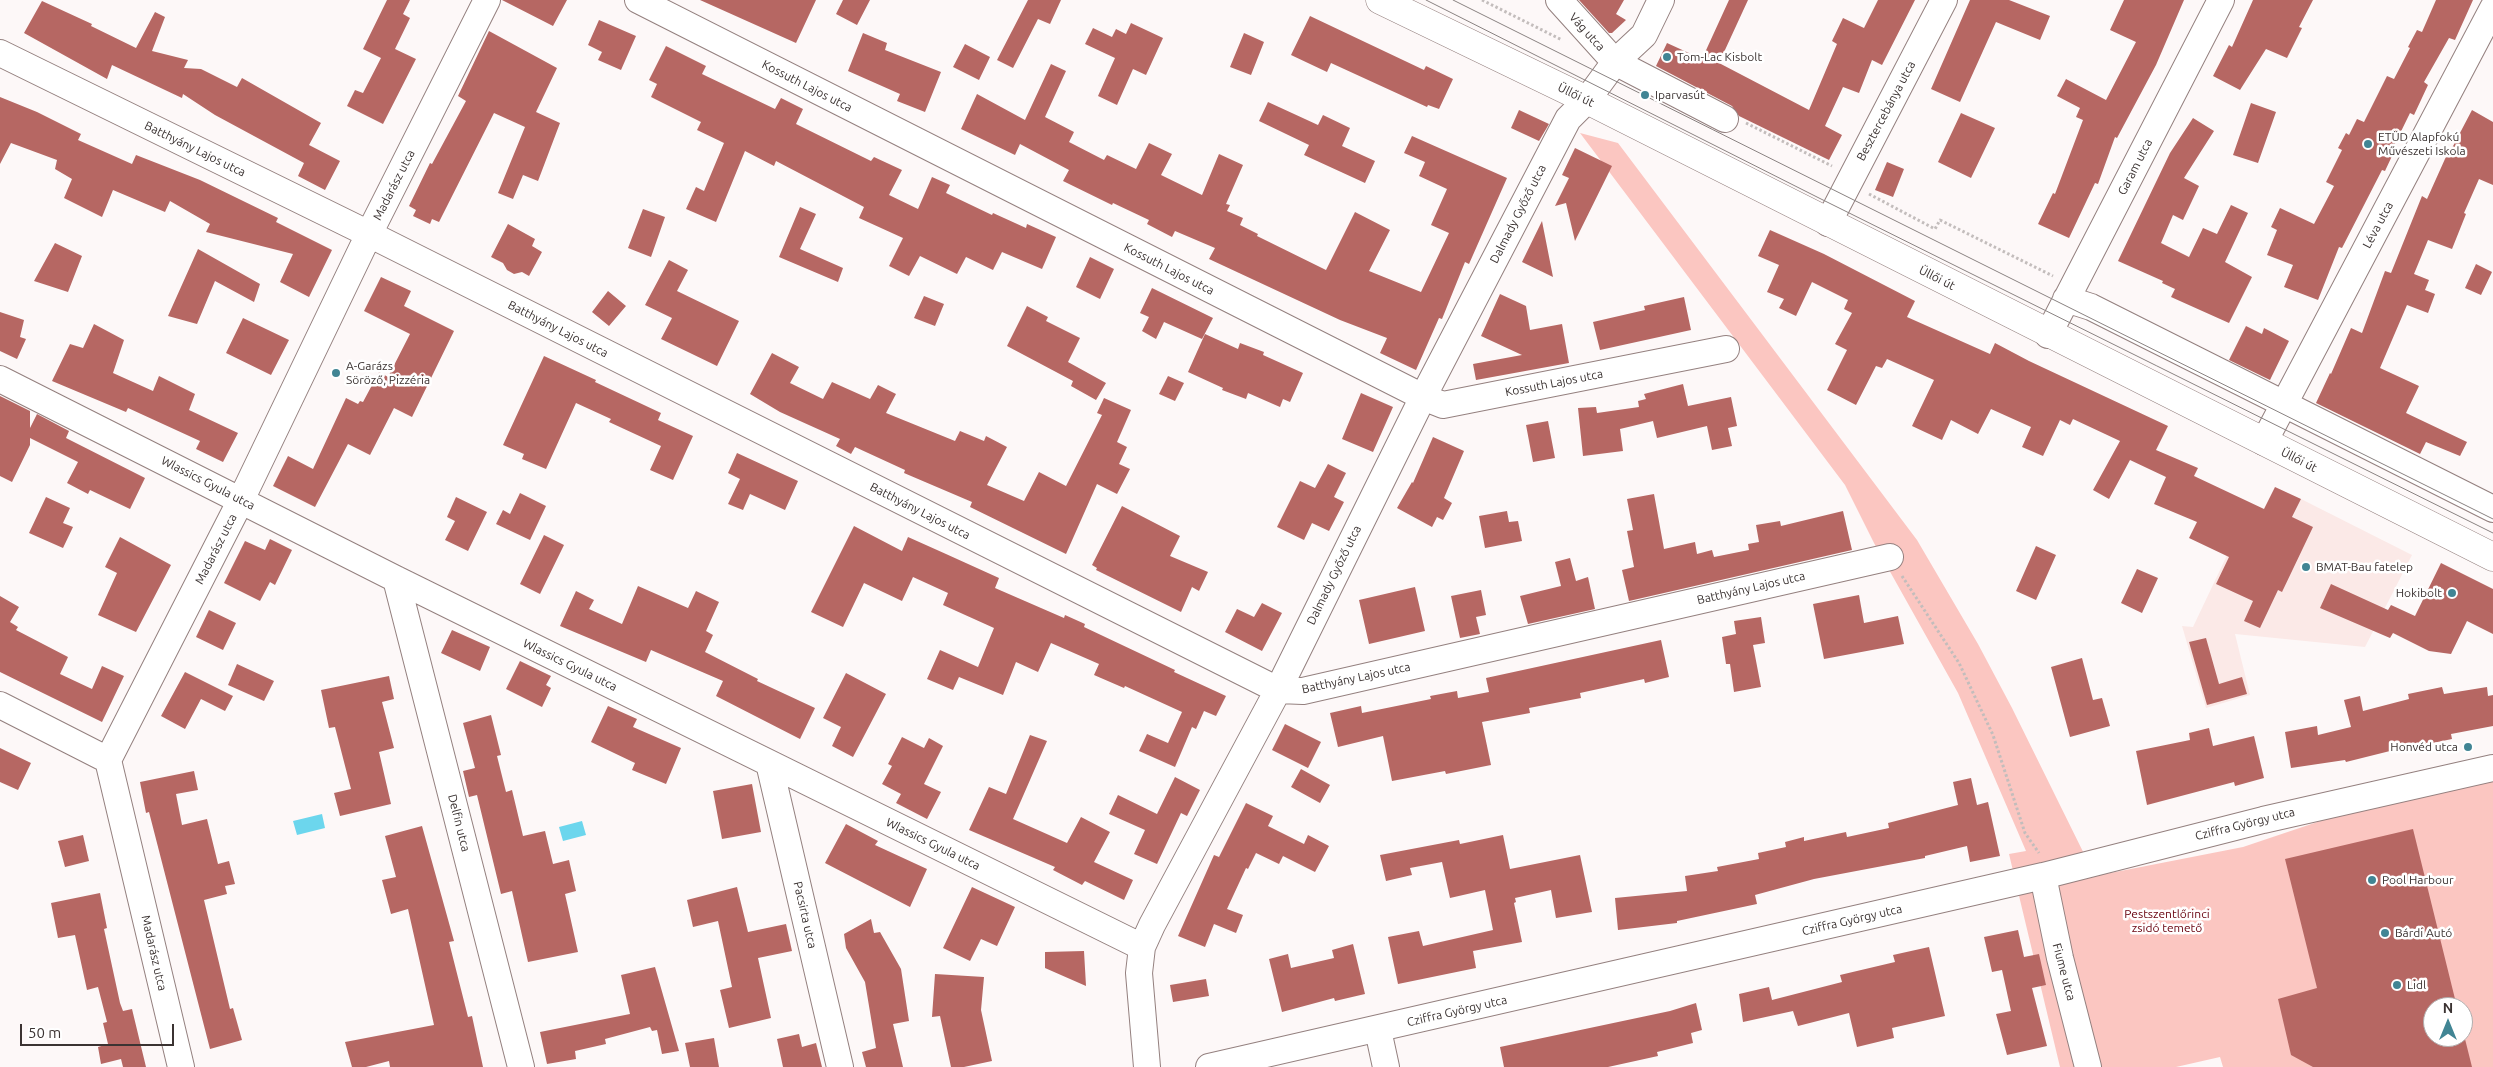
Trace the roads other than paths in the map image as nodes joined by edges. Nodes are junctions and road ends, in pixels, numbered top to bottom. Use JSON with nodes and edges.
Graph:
{"nodes":[{"id":1,"x":487,"y":0,"type":"edge"},
{"id":2,"x":638,"y":0,"type":"edge"},
{"id":3,"x":1380,"y":0,"type":"edge"},
{"id":4,"x":1559,"y":0,"type":"edge"},
{"id":5,"x":1661,"y":0,"type":"edge"},
{"id":6,"x":1944,"y":0,"type":"edge"},
{"id":7,"x":2221,"y":0,"type":"edge"},
{"id":8,"x":2493,"y":8,"type":"edge"},
{"id":9,"x":0,"y":52,"type":"edge"},
{"id":10,"x":1615,"y":62,"type":"junction"},
{"id":11,"x":1587,"y":100,"type":"junction"},
{"id":12,"x":1724,"y":119,"type":"road end"},
{"id":13,"x":1828,"y":223,"type":"junction"},
{"id":14,"x":368,"y":234,"type":"junction"},
{"id":15,"x":2070,"y":293,"type":"junction"},
{"id":16,"x":2048,"y":335,"type":"junction"},
{"id":17,"x":1726,"y":349,"type":"dead end"},
{"id":18,"x":0,"y":378,"type":"edge"},
{"id":19,"x":1423,"y":397,"type":"junction"},
{"id":20,"x":2284,"y":404,"type":"junction"},
{"id":21,"x":2264,"y":442,"type":"junction"},
{"id":22,"x":241,"y":500,"type":"junction"},
{"id":23,"x":2493,"y":509,"type":"edge"},
{"id":24,"x":1890,"y":557,"type":"road end"},
{"id":25,"x":2493,"y":558,"type":"edge"},
{"id":26,"x":396,"y":579,"type":"junction"},
{"id":27,"x":1278,"y":690,"type":"junction"},
{"id":28,"x":0,"y":705,"type":"edge"},
{"id":29,"x":108,"y":760,"type":"junction"},
{"id":30,"x":769,"y":763,"type":"junction"},
{"id":31,"x":2493,"y":768,"type":"edge"},
{"id":32,"x":2049,"y":875,"type":"junction"},
{"id":33,"x":1142,"y":947,"type":"junction"},
{"id":34,"x":1378,"y":1030,"type":"junction"},
{"id":35,"x":181,"y":1067,"type":"edge"},
{"id":36,"x":521,"y":1067,"type":"edge"},
{"id":37,"x":840,"y":1067,"type":"edge"},
{"id":38,"x":1146,"y":1067,"type":"edge"},
{"id":39,"x":1209,"y":1067,"type":"edge"},
{"id":40,"x":1386,"y":1067,"type":"edge"},
{"id":41,"x":2088,"y":1067,"type":"edge"}],
"edges":[{"from":1,"to":14,"type":"street","name":"Madarász utca"},
{"from":2,"to":19,"type":"street","name":"Kossuth Lajos utca"},
{"from":3,"to":11,"type":"main road","name":"Üllői út"},
{"from":4,"to":10,"type":"street","name":"Vág utca"},
{"from":5,"to":10,"type":"street","name":"Dalmady Győző utca"},
{"from":6,"to":13,"type":"street","name":"Besztercebánya utca"},
{"from":7,"to":15,"type":"street","name":"Garam utca"},
{"from":8,"to":20,"type":"street","name":"Léva utca"},
{"from":9,"to":14,"type":"street","name":"Batthyány Lajos utca"},
{"from":10,"to":11,"type":"street","name":"Dalmady Győző utca"},
{"from":10,"to":12,"type":"street"},
{"from":11,"to":13,"type":"main road","name":"Üllői út"},
{"from":11,"to":19,"type":"street","name":"Dalmady Győző utca"},
{"from":13,"to":16,"type":"main road","name":"Üllői út"},
{"from":14,"to":22,"type":"street","name":"Madarász utca"},
{"from":14,"to":27,"type":"street","name":"Batthyány Lajos utca"},
{"from":15,"to":16,"type":"street","name":"Garam utca"},
{"from":15,"to":20,"type":"street"},
{"from":16,"to":21,"type":"main road","name":"Üllői út"},
{"from":17,"to":19,"type":"street","name":"Kossuth Lajos utca"},
{"from":18,"to":22,"type":"street","name":"Wlassics Gyula utca"},
{"from":19,"to":27,"type":"street","name":"Dalmady Győző utca"},
{"from":20,"to":21,"type":"street","name":"Léva utca"},
{"from":20,"to":23,"type":"street"},
{"from":21,"to":25,"type":"main road","name":"Üllői út"},
{"from":22,"to":26,"type":"street","name":"Wlassics Gyula utca"},
{"from":22,"to":29,"type":"street","name":"Madarász utca"},
{"from":24,"to":27,"type":"street","name":"Batthyány Lajos utca"},
{"from":26,"to":30,"type":"street","name":"Wlassics Gyula utca"},
{"from":26,"to":36,"type":"street","name":"Delfin utca"},
{"from":27,"to":33,"type":"street","name":"Dalmady Győző utca"},
{"from":28,"to":29,"type":"street"},
{"from":29,"to":35,"type":"street","name":"Madarász utca"},
{"from":30,"to":33,"type":"street","name":"Wlassics Gyula utca"},
{"from":30,"to":37,"type":"street","name":"Pacsirta utca"},
{"from":31,"to":32,"type":"street","name":"Cziffra György utca"},
{"from":32,"to":34,"type":"street","name":"Cziffra György utca"},
{"from":32,"to":41,"type":"street","name":"Fiume utca"},
{"from":33,"to":38,"type":"street","name":"Dalmady Győző utca"},
{"from":34,"to":39,"type":"street","name":"Cziffra György utca"},
{"from":34,"to":40,"type":"street"}]}
